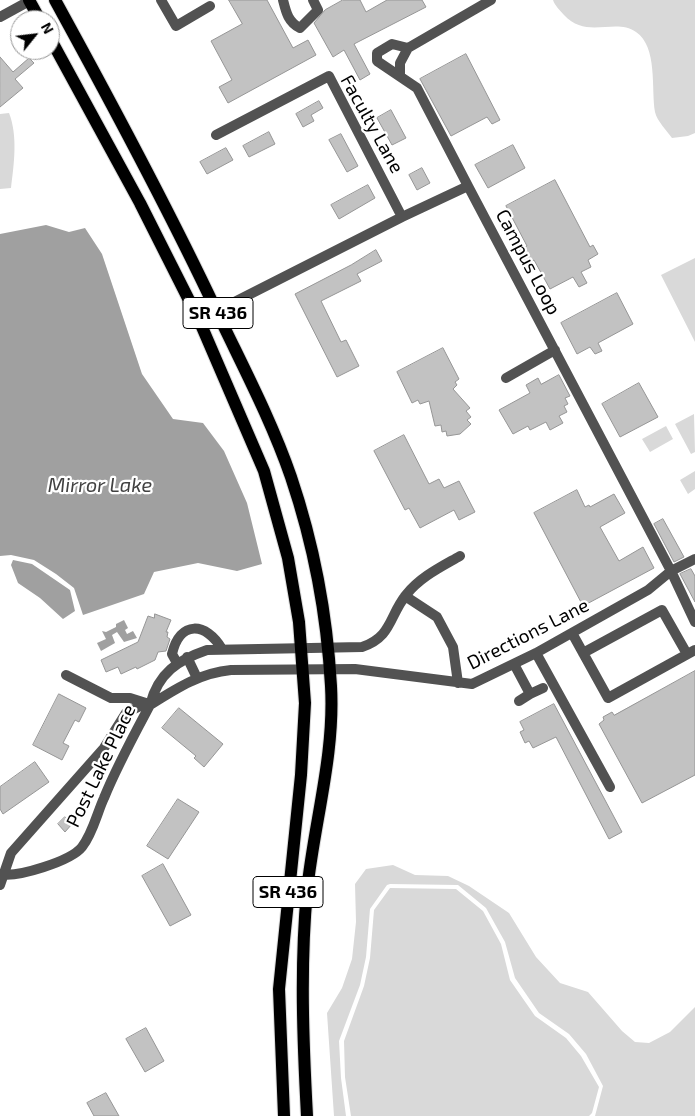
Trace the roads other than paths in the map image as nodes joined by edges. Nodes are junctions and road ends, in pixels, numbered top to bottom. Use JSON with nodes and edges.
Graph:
{"nodes":[{"id":1,"x":30,"y":0,"type":"edge"},
{"id":2,"x":55,"y":0,"type":"edge"},
{"id":3,"x":161,"y":0,"type":"edge"},
{"id":4,"x":221,"y":0,"type":"edge"},
{"id":5,"x":283,"y":0,"type":"edge"},
{"id":6,"x":313,"y":0,"type":"edge"},
{"id":7,"x":491,"y":0,"type":"edge"},
{"id":8,"x":209,"y":3,"type":"edge"},
{"id":9,"x":0,"y":17,"type":"edge"},
{"id":10,"x":408,"y":48,"type":"junction"},
{"id":11,"x":60,"y":56,"type":"edge"},
{"id":12,"x":400,"y":76,"type":"junction"},
{"id":13,"x":216,"y":135,"type":"dead end"},
{"id":14,"x":468,"y":186,"type":"junction"},
{"id":15,"x":402,"y":217,"type":"junction"},
{"id":16,"x":217,"y":311,"type":"junction"},
{"id":17,"x":199,"y":320,"type":"junction"},
{"id":18,"x":555,"y":350,"type":"junction"},
{"id":19,"x":506,"y":378,"type":"dead end"},
{"id":20,"x":460,"y":556,"type":"dead end"},
{"id":21,"x":695,"y":559,"type":"edge"},
{"id":22,"x":671,"y":571,"type":"junction"},
{"id":23,"x":405,"y":596,"type":"junction"},
{"id":24,"x":695,"y":622,"type":"edge"},
{"id":25,"x":572,"y":633,"type":"junction"},
{"id":26,"x":328,"y":647,"type":"junction"},
{"id":27,"x":301,"y":648,"type":"junction"},
{"id":28,"x":222,"y":649,"type":"junction"},
{"id":29,"x":691,"y":652,"type":"edge"},
{"id":30,"x":536,"y":653,"type":"junction"},
{"id":31,"x":583,"y":653,"type":"junction"},
{"id":32,"x":188,"y":657,"type":"junction"},
{"id":33,"x":177,"y":663,"type":"junction"},
{"id":34,"x":514,"y":664,"type":"junction"},
{"id":35,"x":302,"y":668,"type":"junction"},
{"id":36,"x":330,"y":669,"type":"junction"},
{"id":37,"x":66,"y":675,"type":"dead end"},
{"id":38,"x":197,"y":678,"type":"junction"},
{"id":39,"x":458,"y":683,"type":"junction"},
{"id":40,"x":543,"y":688,"type":"dead end"},
{"id":41,"x":530,"y":694,"type":"junction"},
{"id":42,"x":519,"y":701,"type":"dead end"},
{"id":43,"x":148,"y":704,"type":"junction"},
{"id":44,"x":610,"y":787,"type":"dead end"},
{"id":45,"x":1,"y":878,"type":"edge"},
{"id":46,"x":284,"y":1116,"type":"edge"},
{"id":47,"x":307,"y":1116,"type":"edge"}],
"edges":[{"from":1,"to":9,"type":"street"},
{"from":2,"to":16,"type":"main road","number":"SR 436"},
{"from":3,"to":8,"type":"street"},
{"from":4,"to":8,"type":"street"},
{"from":5,"to":6,"type":"street"},
{"from":7,"to":10,"type":"street"},
{"from":10,"to":12,"type":"street"},
{"from":10,"to":12,"type":"street","name":"Campus Loop"},
{"from":11,"to":17,"type":"main road","number":"SR 436"},
{"from":12,"to":14,"type":"street","name":"Campus Loop"},
{"from":13,"to":15,"type":"street","name":"Faculty Lane"},
{"from":14,"to":15,"type":"street"},
{"from":14,"to":18,"type":"street","name":"Campus Loop"},
{"from":15,"to":16,"type":"street"},
{"from":16,"to":17,"type":"street"},
{"from":16,"to":26,"type":"main road","number":"SR 436"},
{"from":17,"to":27,"type":"main road","number":"SR 436"},
{"from":18,"to":19,"type":"street"},
{"from":18,"to":22,"type":"street","name":"Campus Loop"},
{"from":20,"to":23,"type":"street"},
{"from":21,"to":22,"type":"street","name":"Directions Lane"},
{"from":22,"to":24,"type":"street","name":"Campus Loop"},
{"from":22,"to":25,"type":"street","name":"Directions Lane"},
{"from":23,"to":26,"type":"street","name":"Post Lake Place"},
{"from":23,"to":39,"type":"street"},
{"from":25,"to":30,"type":"street","name":"Directions Lane"},
{"from":25,"to":31,"type":"street"},
{"from":26,"to":27,"type":"street","name":"Post Lake Place"},
{"from":26,"to":36,"type":"main road","number":"SR 436"},
{"from":27,"to":28,"type":"street","name":"Post Lake Place"},
{"from":27,"to":35,"type":"main road","number":"SR 436"},
{"from":28,"to":32,"type":"street","name":"Post Lake Place"},
{"from":28,"to":33,"type":"street"},
{"from":29,"to":31,"type":"street"},
{"from":29,"to":31,"type":"street"},
{"from":30,"to":34,"type":"street","name":"Directions Lane"},
{"from":30,"to":44,"type":"street"},
{"from":32,"to":33,"type":"street","name":"Post Lake Place"},
{"from":32,"to":38,"type":"street"},
{"from":33,"to":43,"type":"street","name":"Post Lake Place"},
{"from":34,"to":39,"type":"street","name":"Directions Lane"},
{"from":34,"to":41,"type":"street"},
{"from":35,"to":36,"type":"street","name":"Post Lake Place"},
{"from":35,"to":38,"type":"street","name":"Post Lake Place"},
{"from":35,"to":46,"type":"main road","number":"SR 436"},
{"from":36,"to":39,"type":"street","name":"Directions Lane"},
{"from":36,"to":47,"type":"main road","number":"SR 436"},
{"from":37,"to":43,"type":"street"},
{"from":38,"to":43,"type":"street","name":"Post Lake Place"},
{"from":40,"to":41,"type":"street"},
{"from":41,"to":42,"type":"street"},
{"from":43,"to":45,"type":"street","name":"Post Lake Place"},
{"from":43,"to":45,"type":"street","name":"Post Lake Place"}]}
